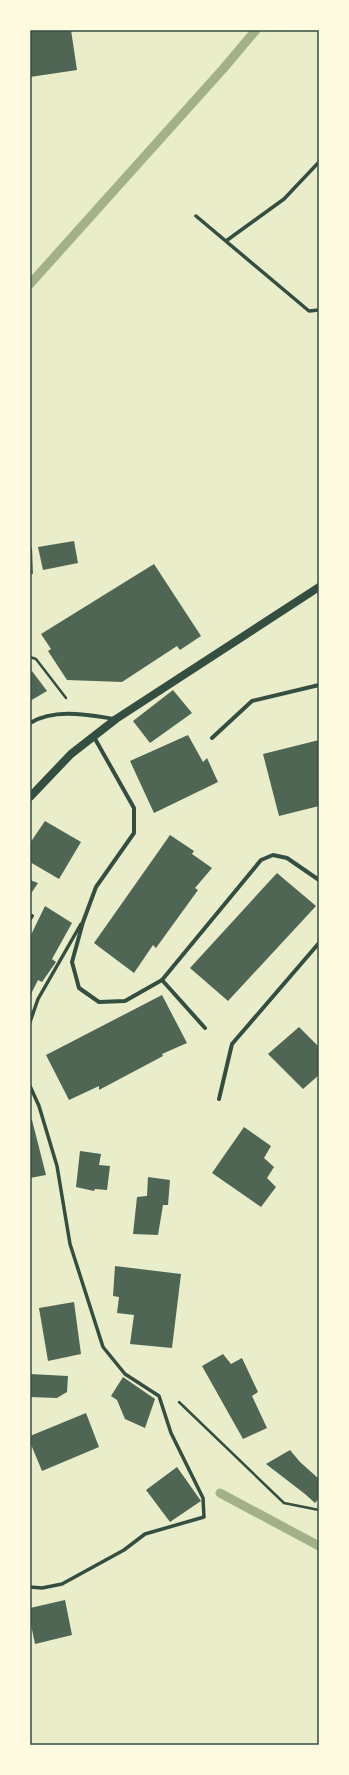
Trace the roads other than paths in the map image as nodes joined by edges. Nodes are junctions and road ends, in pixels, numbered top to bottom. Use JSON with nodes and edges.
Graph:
{"nodes":[{"id":1,"x":319,"y":162,"type":"edge"},
{"id":2,"x":196,"y":216,"type":"dead end"},
{"id":3,"x":226,"y":241,"type":"junction"},
{"id":4,"x":319,"y":310,"type":"edge"},
{"id":5,"x":319,"y":587,"type":"edge"},
{"id":6,"x":319,"y":685,"type":"edge"},
{"id":7,"x":116,"y":719,"type":"junction"},
{"id":8,"x":30,"y":723,"type":"edge"},
{"id":9,"x":94,"y":738,"type":"junction"},
{"id":10,"x":212,"y":738,"type":"dead end"},
{"id":11,"x":30,"y":797,"type":"edge"},
{"id":12,"x":319,"y":880,"type":"edge"},
{"id":13,"x":83,"y":922,"type":"junction"},
{"id":14,"x":319,"y":943,"type":"edge"},
{"id":15,"x":162,"y":980,"type":"junction"},
{"id":16,"x":30,"y":1022,"type":"edge"},
{"id":17,"x":205,"y":1028,"type":"dead end"},
{"id":18,"x":30,"y":1086,"type":"edge"},
{"id":19,"x":219,"y":1100,"type":"dead end"},
{"id":20,"x":30,"y":1587,"type":"edge"}],
"edges":[{"from":1,"to":3,"type":"street"},
{"from":2,"to":3,"type":"street"},
{"from":3,"to":4,"type":"street"},
{"from":5,"to":7,"type":"main road"},
{"from":6,"to":10,"type":"street"},
{"from":7,"to":8,"type":"street"},
{"from":7,"to":9,"type":"main road"},
{"from":9,"to":11,"type":"main road"},
{"from":9,"to":13,"type":"street"},
{"from":12,"to":15,"type":"street"},
{"from":13,"to":15,"type":"street"},
{"from":13,"to":16,"type":"street"},
{"from":14,"to":19,"type":"street"},
{"from":15,"to":17,"type":"street"},
{"from":18,"to":20,"type":"street"}]}
